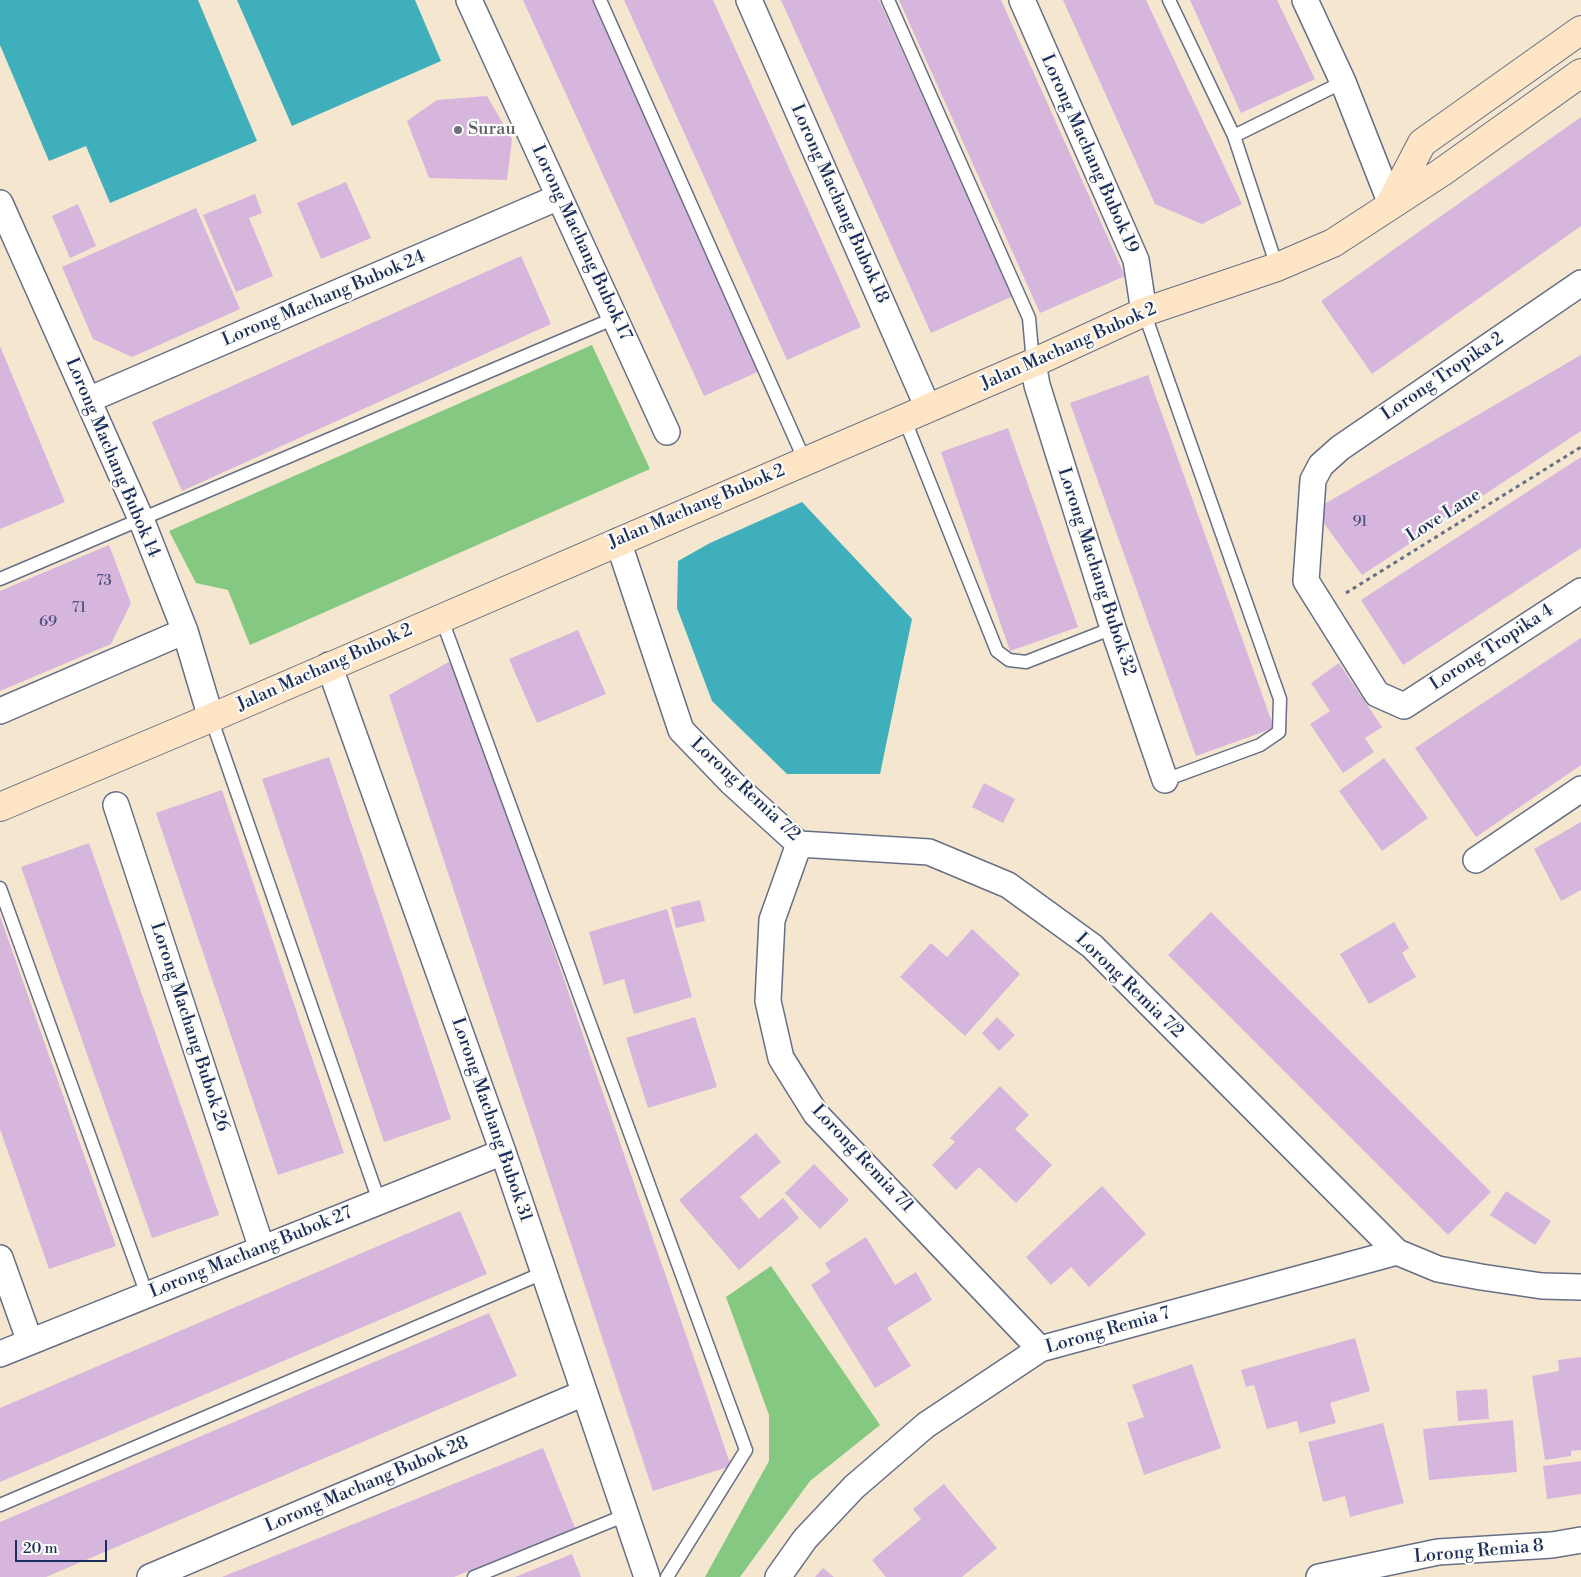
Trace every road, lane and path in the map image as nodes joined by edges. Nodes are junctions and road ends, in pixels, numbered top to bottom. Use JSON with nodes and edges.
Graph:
{"nodes":[{"id":1,"x":470,"y":0,"type":"edge"},
{"id":2,"x":600,"y":0,"type":"edge"},
{"id":3,"x":749,"y":0,"type":"edge"},
{"id":4,"x":888,"y":0,"type":"edge"},
{"id":5,"x":1022,"y":0,"type":"edge"},
{"id":6,"x":1169,"y":0,"type":"edge"},
{"id":7,"x":1305,"y":0,"type":"edge"},
{"id":8,"x":1581,"y":30,"type":"edge"},
{"id":9,"x":1581,"y":73,"type":"edge"},
{"id":10,"x":1343,"y":82,"type":"junction"},
{"id":11,"x":1234,"y":136,"type":"junction"},
{"id":12,"x":559,"y":197,"type":"junction"},
{"id":13,"x":0,"y":203,"type":"edge"},
{"id":14,"x":1391,"y":204,"type":"junction"},
{"id":15,"x":1277,"y":267,"type":"junction"},
{"id":16,"x":1581,"y":283,"type":"edge"},
{"id":17,"x":1144,"y":312,"type":"junction"},
{"id":18,"x":615,"y":318,"type":"junction"},
{"id":19,"x":1033,"y":363,"type":"junction"},
{"id":20,"x":88,"y":400,"type":"junction"},
{"id":21,"x":916,"y":413,"type":"junction"},
{"id":22,"x":667,"y":432,"type":"dead end"},
{"id":23,"x":1581,"y":447,"type":"edge"},
{"id":24,"x":806,"y":461,"type":"junction"},
{"id":25,"x":141,"y":519,"type":"junction"},
{"id":26,"x":618,"y":541,"type":"junction"},
{"id":27,"x":0,"y":579,"type":"edge"},
{"id":28,"x":1581,"y":591,"type":"edge"},
{"id":29,"x":1322,"y":609,"type":"junction"},
{"id":30,"x":441,"y":617,"type":"junction"},
{"id":31,"x":1113,"y":628,"type":"junction"},
{"id":32,"x":185,"y":631,"type":"junction"},
{"id":33,"x":329,"y":665,"type":"junction"},
{"id":34,"x":0,"y":711,"type":"edge"},
{"id":35,"x":211,"y":718,"type":"junction"},
{"id":36,"x":1166,"y":780,"type":"joint"},
{"id":37,"x":1581,"y":789,"type":"edge"},
{"id":38,"x":116,"y":805,"type":"dead end"},
{"id":39,"x":0,"y":807,"type":"edge"},
{"id":40,"x":800,"y":844,"type":"junction"},
{"id":41,"x":1476,"y":860,"type":"dead end"},
{"id":42,"x":0,"y":888,"type":"edge"},
{"id":43,"x":503,"y":1152,"type":"junction"},
{"id":44,"x":378,"y":1202,"type":"junction"},
{"id":45,"x":262,"y":1249,"type":"junction"},
{"id":46,"x":1397,"y":1252,"type":"junction"},
{"id":47,"x":0,"y":1258,"type":"edge"},
{"id":48,"x":543,"y":1273,"type":"junction"},
{"id":49,"x":1581,"y":1286,"type":"edge"},
{"id":50,"x":148,"y":1295,"type":"junction"},
{"id":51,"x":30,"y":1342,"type":"junction"},
{"id":52,"x":1040,"y":1349,"type":"junction"},
{"id":53,"x":0,"y":1354,"type":"edge"},
{"id":54,"x":584,"y":1393,"type":"junction"},
{"id":55,"x":0,"y":1505,"type":"edge"},
{"id":56,"x":626,"y":1515,"type":"junction"},
{"id":57,"x":1581,"y":1540,"type":"edge"},
{"id":58,"x":150,"y":1577,"type":"edge"},
{"id":59,"x":474,"y":1577,"type":"edge"},
{"id":60,"x":647,"y":1577,"type":"edge"},
{"id":61,"x":667,"y":1577,"type":"edge"},
{"id":62,"x":778,"y":1577,"type":"edge"},
{"id":63,"x":1319,"y":1577,"type":"edge"}],
"edges":[{"from":1,"to":12,"type":"street","name":"Lorong Machang Bubok 17"},
{"from":2,"to":24,"type":"lane"},
{"from":3,"to":21,"type":"street","name":"Lorong Machang Bubok 18"},
{"from":4,"to":19,"type":"lane"},
{"from":5,"to":17,"type":"street","name":"Lorong Machang Bubok 19"},
{"from":6,"to":11,"type":"lane"},
{"from":7,"to":10,"type":"street"},
{"from":8,"to":14,"type":"street","name":"Jalan Machang Bubok 2"},
{"from":9,"to":14,"type":"street","name":"Jalan Machang Bubok 2"},
{"from":10,"to":11,"type":"lane"},
{"from":10,"to":14,"type":"street"},
{"from":11,"to":15,"type":"lane"},
{"from":12,"to":18,"type":"street","name":"Lorong Machang Bubok 17"},
{"from":12,"to":20,"type":"street","name":"Lorong Machang Bubok 24"},
{"from":13,"to":20,"type":"street","name":"Lorong Machang Bubok 14"},
{"from":14,"to":15,"type":"street","name":"Jalan Machang Bubok 2"},
{"from":15,"to":17,"type":"street","name":"Jalan Machang Bubok 2"},
{"from":16,"to":29,"type":"street","name":"Lorong Tropika 2"},
{"from":17,"to":19,"type":"street","name":"Jalan Machang Bubok 2"},
{"from":17,"to":36,"type":"lane"},
{"from":18,"to":22,"type":"street","name":"Lorong Machang Bubok 17"},
{"from":18,"to":25,"type":"lane"},
{"from":19,"to":21,"type":"street","name":"Jalan Machang Bubok 2"},
{"from":19,"to":31,"type":"street","name":"Lorong Machang Bubok 32"},
{"from":20,"to":25,"type":"street","name":"Lorong Machang Bubok 14"},
{"from":21,"to":24,"type":"street","name":"Jalan Machang Bubok 2"},
{"from":21,"to":31,"type":"lane"},
{"from":23,"to":29,"type":"path","name":"Love Lane"},
{"from":24,"to":26,"type":"street","name":"Jalan Machang Bubok 2"},
{"from":25,"to":27,"type":"lane"},
{"from":25,"to":32,"type":"street","name":"Lorong Machang Bubok 14"},
{"from":26,"to":30,"type":"street","name":"Jalan Machang Bubok 2"},
{"from":26,"to":40,"type":"street","name":"Lorong Remia 7/2"},
{"from":28,"to":29,"type":"street","name":"Lorong Tropika 4"},
{"from":30,"to":33,"type":"street","name":"Jalan Machang Bubok 2"},
{"from":30,"to":61,"type":"lane"},
{"from":31,"to":36,"type":"street","name":"Lorong Machang Bubok 32"},
{"from":32,"to":34,"type":"street"},
{"from":32,"to":35,"type":"street","name":"Lorong Machang Bubok 14"},
{"from":33,"to":35,"type":"street","name":"Jalan Machang Bubok 2"},
{"from":33,"to":43,"type":"street","name":"Lorong Machang Bubok 31"},
{"from":35,"to":39,"type":"street","name":"Jalan Machang Bubok 2"},
{"from":35,"to":44,"type":"lane"},
{"from":37,"to":41,"type":"street"},
{"from":38,"to":45,"type":"street","name":"Lorong Machang Bubok 26"},
{"from":40,"to":46,"type":"street","name":"Lorong Remia 7/2"},
{"from":40,"to":52,"type":"street","name":"Lorong Remia 7/1"},
{"from":42,"to":50,"type":"lane"},
{"from":43,"to":44,"type":"street","name":"Lorong Machang Bubok 27"},
{"from":43,"to":48,"type":"street","name":"Lorong Machang Bubok 31"},
{"from":44,"to":45,"type":"street","name":"Lorong Machang Bubok 27"},
{"from":45,"to":50,"type":"street","name":"Lorong Machang Bubok 27"},
{"from":46,"to":49,"type":"street"},
{"from":46,"to":52,"type":"street","name":"Lorong Remia 7"},
{"from":47,"to":51,"type":"street"},
{"from":48,"to":54,"type":"street","name":"Lorong Machang Bubok 31"},
{"from":48,"to":55,"type":"lane"},
{"from":50,"to":51,"type":"street","name":"Lorong Machang Bubok 27"},
{"from":51,"to":53,"type":"street","name":"Lorong Machang Bubok 27"},
{"from":52,"to":62,"type":"street","name":"Lorong Remia 7"},
{"from":54,"to":56,"type":"street","name":"Lorong Machang Bubok 31"},
{"from":54,"to":58,"type":"street","name":"Lorong Machang Bubok 28"},
{"from":56,"to":59,"type":"lane"},
{"from":56,"to":60,"type":"street","name":"Lorong Machang Bubok 31"},
{"from":57,"to":63,"type":"street","name":"Lorong Remia 8"}]}
